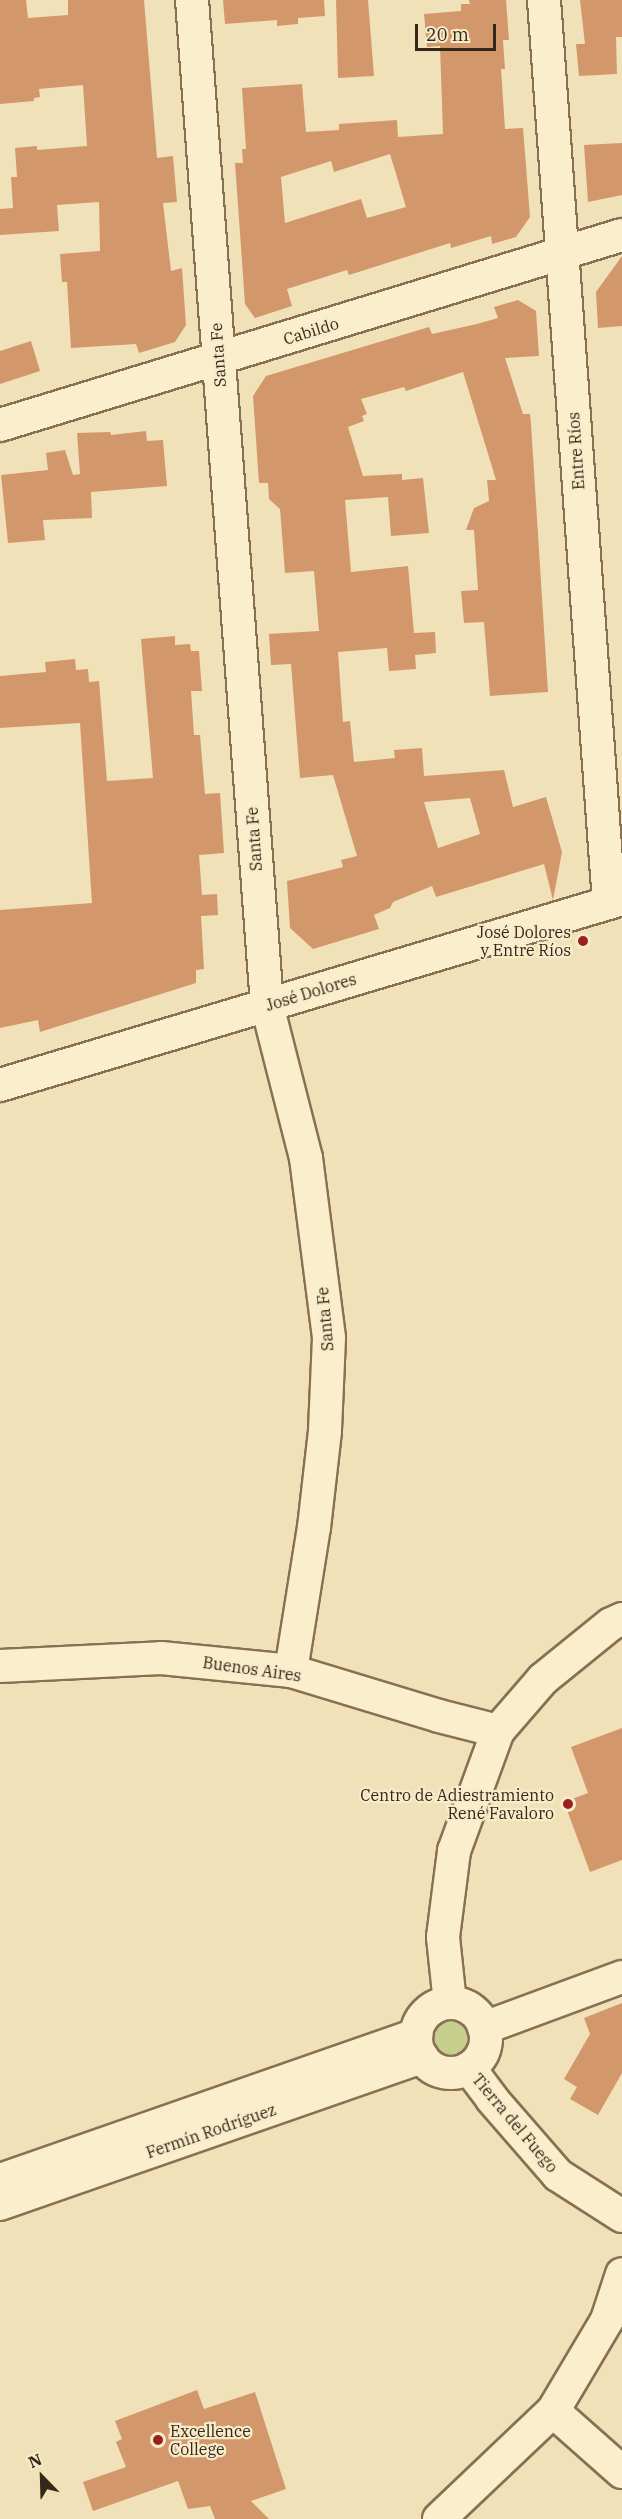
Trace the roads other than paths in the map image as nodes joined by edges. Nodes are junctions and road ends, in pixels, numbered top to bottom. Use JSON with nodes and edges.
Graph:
{"nodes":[{"id":1,"x":192,"y":0,"type":"edge"},
{"id":2,"x":544,"y":0,"type":"edge"},
{"id":3,"x":622,"y":235,"type":"edge"},
{"id":4,"x":562,"y":254,"type":"junction"},
{"id":5,"x":219,"y":359,"type":"junction"},
{"id":6,"x":0,"y":425,"type":"edge"},
{"id":7,"x":616,"y":901,"type":"edge"},
{"id":8,"x":267,"y":1005,"type":"junction"},
{"id":9,"x":0,"y":1085,"type":"edge"},
{"id":10,"x":622,"y":1619,"type":"edge"},
{"id":11,"x":0,"y":1666,"type":"edge"},
{"id":12,"x":291,"y":1671,"type":"junction"},
{"id":13,"x":498,"y":1731,"type":"junction"},
{"id":14,"x":622,"y":1977,"type":"edge"},
{"id":15,"x":450,"y":2003,"type":"junction"},
{"id":16,"x":484,"y":2028,"type":"junction"},
{"id":17,"x":419,"y":2046,"type":"junction"},
{"id":18,"x":469,"y":2068,"type":"junction"},
{"id":19,"x":0,"y":2180,"type":"edge"},
{"id":20,"x":0,"y":2204,"type":"edge"},
{"id":21,"x":622,"y":2216,"type":"edge"},
{"id":22,"x":622,"y":2274,"type":"edge"},
{"id":23,"x":553,"y":2411,"type":"junction"},
{"id":24,"x":622,"y":2472,"type":"edge"},
{"id":25,"x":439,"y":2519,"type":"edge"}],
"edges":[{"from":1,"to":5,"type":"street","name":"Santa Fe"},
{"from":2,"to":4,"type":"street","name":"Entre Ríos"},
{"from":3,"to":4,"type":"street","name":"Cabildo"},
{"from":4,"to":5,"type":"street","name":"Cabildo"},
{"from":4,"to":7,"type":"street","name":"Entre Ríos"},
{"from":5,"to":6,"type":"street","name":"Cabildo"},
{"from":5,"to":8,"type":"street","name":"Santa Fe"},
{"from":7,"to":8,"type":"street","name":"José Dolores"},
{"from":8,"to":9,"type":"street","name":"José Dolores"},
{"from":8,"to":12,"type":"street","name":"Santa Fe"},
{"from":10,"to":13,"type":"street"},
{"from":11,"to":12,"type":"street","name":"Buenos Aires"},
{"from":12,"to":13,"type":"street","name":"Buenos Aires"},
{"from":13,"to":15,"type":"street"},
{"from":14,"to":16,"type":"street"},
{"from":15,"to":16,"type":"street"},
{"from":15,"to":17,"type":"street"},
{"from":16,"to":18,"type":"street"},
{"from":17,"to":18,"type":"street"},
{"from":17,"to":19,"type":"street","name":"Fermín Rodríguez"},
{"from":17,"to":20,"type":"street","name":"Fermín Rodríguez"},
{"from":18,"to":21,"type":"street","name":"Tierra del Fuego"},
{"from":22,"to":23,"type":"street"},
{"from":23,"to":24,"type":"street"},
{"from":23,"to":25,"type":"street"}]}
